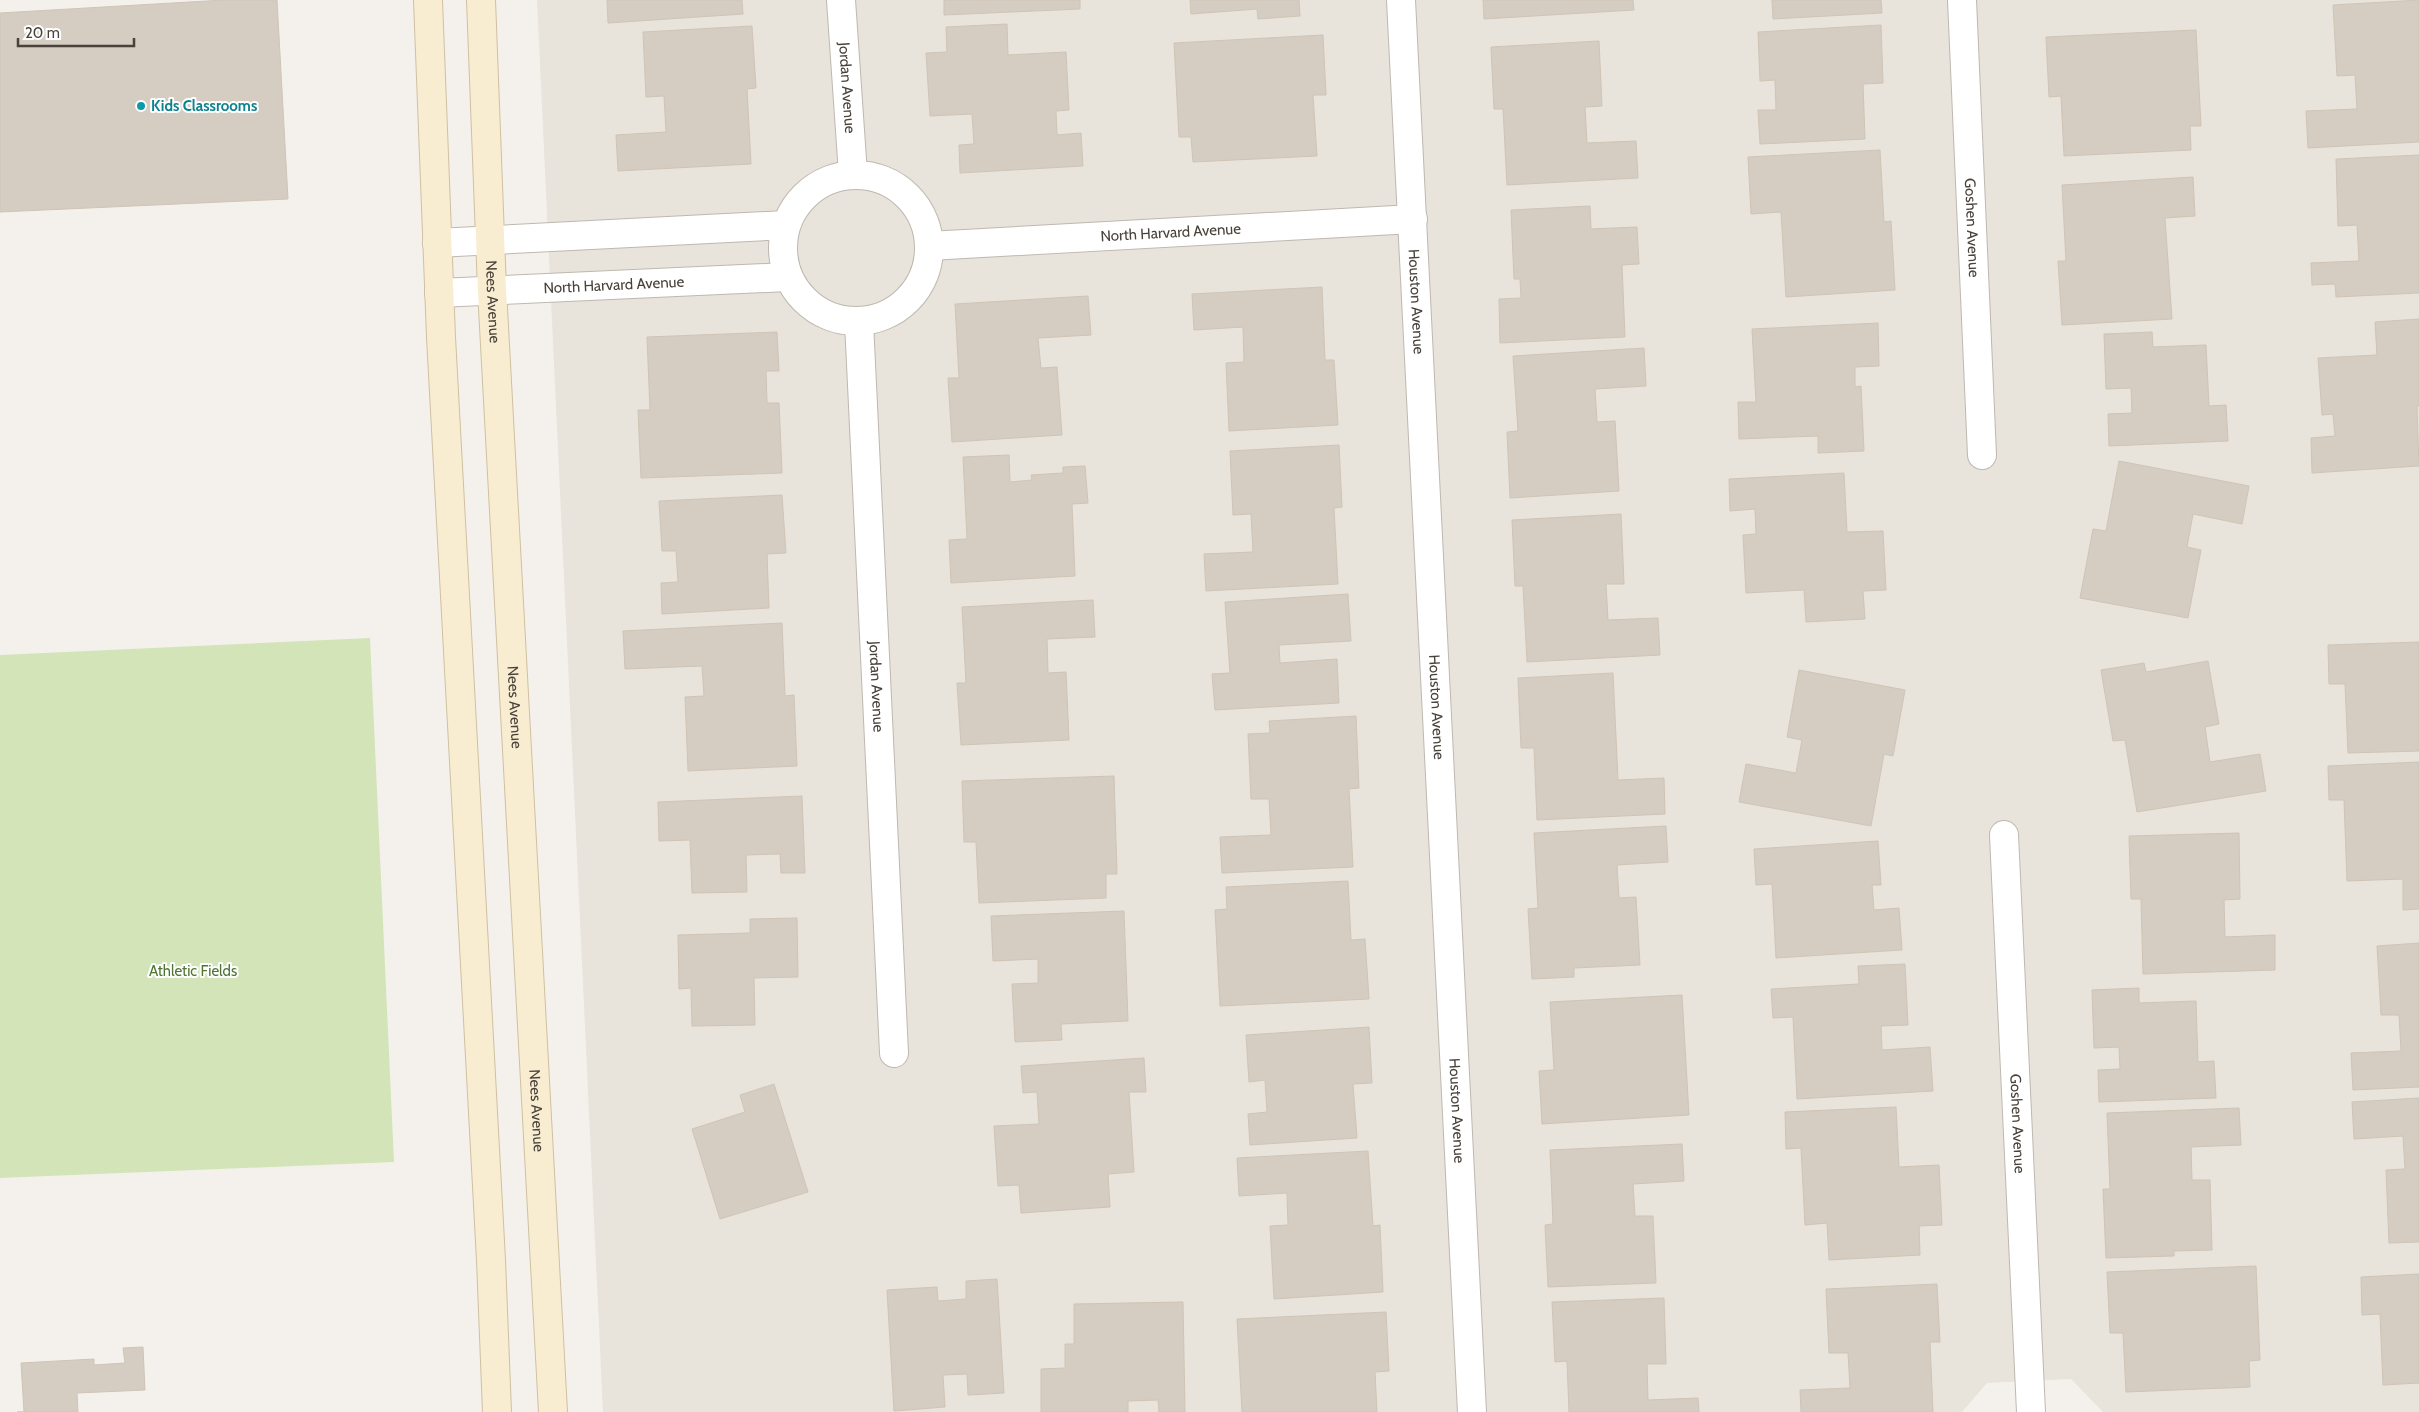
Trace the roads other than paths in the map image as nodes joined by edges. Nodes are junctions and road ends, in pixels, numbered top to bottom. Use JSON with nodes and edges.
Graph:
{"nodes":[{"id":1,"x":428,"y":0,"type":"edge"},
{"id":2,"x":481,"y":0,"type":"edge"},
{"id":3,"x":841,"y":0,"type":"edge"},
{"id":4,"x":1401,"y":0,"type":"edge"},
{"id":5,"x":1962,"y":0,"type":"edge"},
{"id":6,"x":853,"y":174,"type":"junction"},
{"id":7,"x":1413,"y":219,"type":"junction"},
{"id":8,"x":786,"y":225,"type":"junction"},
{"id":9,"x":490,"y":240,"type":"junction"},
{"id":10,"x":437,"y":242,"type":"junction"},
{"id":11,"x":929,"y":246,"type":"junction"},
{"id":12,"x":788,"y":277,"type":"junction"},
{"id":13,"x":492,"y":290,"type":"junction"},
{"id":14,"x":439,"y":293,"type":"junction"},
{"id":15,"x":859,"y":322,"type":"junction"},
{"id":16,"x":1982,"y":455,"type":"dead end"},
{"id":17,"x":2004,"y":834,"type":"dead end"},
{"id":18,"x":894,"y":1052,"type":"dead end"},
{"id":19,"x":497,"y":1412,"type":"edge"},
{"id":20,"x":553,"y":1412,"type":"edge"},
{"id":21,"x":1472,"y":1412,"type":"edge"},
{"id":22,"x":2031,"y":1412,"type":"edge"}],
"edges":[{"from":1,"to":10,"type":"main road"},
{"from":2,"to":9,"type":"main road","name":"Nees Avenue"},
{"from":3,"to":6,"type":"street","name":"Jordan Avenue"},
{"from":4,"to":7,"type":"street","name":"Houston Avenue"},
{"from":5,"to":16,"type":"street","name":"Goshen Avenue"},
{"from":6,"to":8,"type":"street"},
{"from":6,"to":11,"type":"street"},
{"from":7,"to":11,"type":"street","name":"North Harvard Avenue"},
{"from":7,"to":21,"type":"street","name":"Houston Avenue"},
{"from":8,"to":9,"type":"street"},
{"from":8,"to":12,"type":"street"},
{"from":9,"to":10,"type":"street"},
{"from":9,"to":13,"type":"main road","name":"Nees Avenue"},
{"from":10,"to":14,"type":"main road"},
{"from":11,"to":15,"type":"street"},
{"from":12,"to":13,"type":"street","name":"North Harvard Avenue"},
{"from":12,"to":15,"type":"street"},
{"from":13,"to":14,"type":"street","name":"North Harvard Avenue"},
{"from":13,"to":20,"type":"main road","name":"Nees Avenue"},
{"from":14,"to":19,"type":"main road"},
{"from":15,"to":18,"type":"street","name":"Jordan Avenue"},
{"from":17,"to":22,"type":"street","name":"Goshen Avenue"}]}
